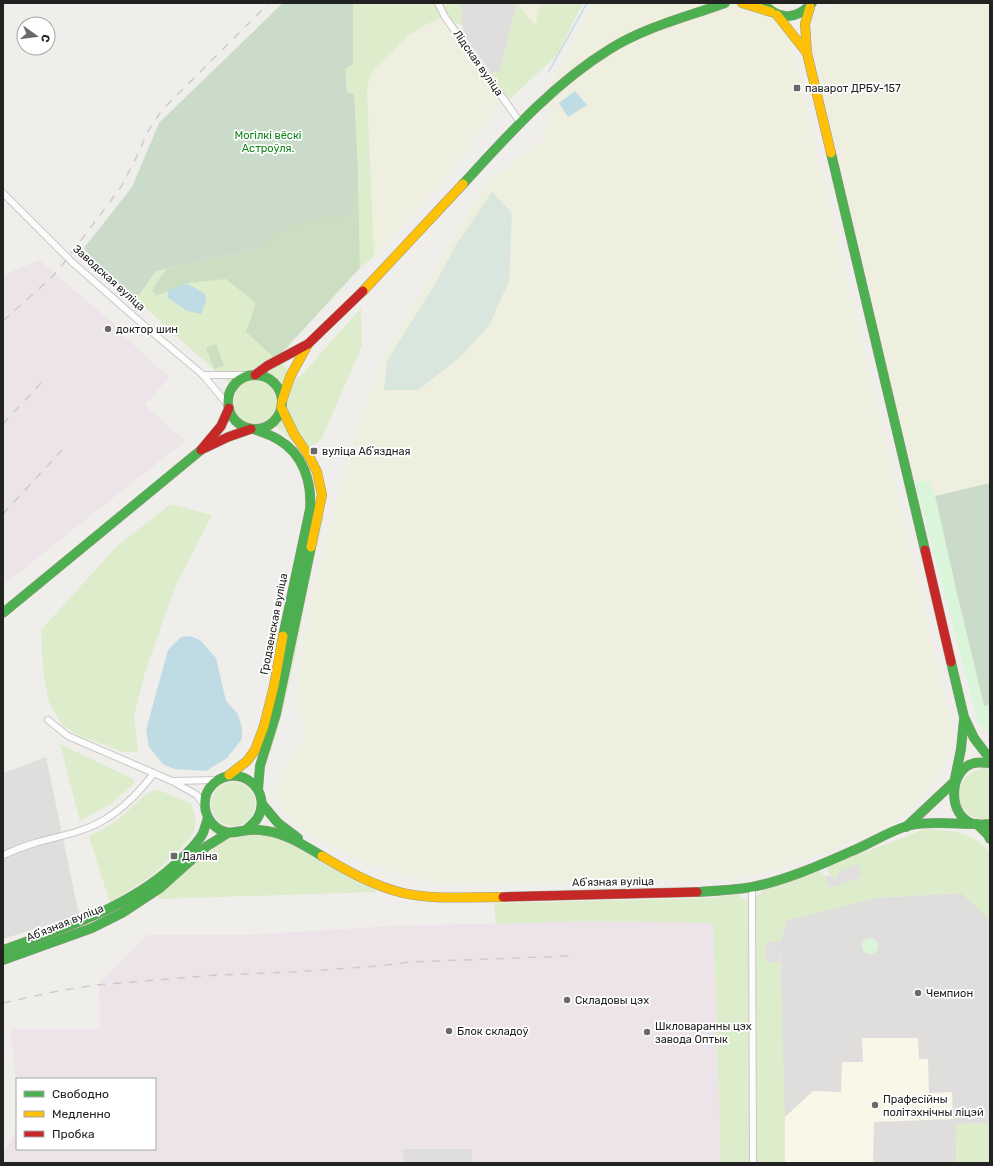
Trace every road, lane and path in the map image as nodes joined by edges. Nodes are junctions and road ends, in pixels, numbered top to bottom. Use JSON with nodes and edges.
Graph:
{"nodes":[{"id":1,"x":438,"y":3,"type":"edge"},
{"id":2,"x":725,"y":3,"type":"edge"},
{"id":3,"x":742,"y":3,"type":"edge"},
{"id":4,"x":762,"y":3,"type":"edge"},
{"id":5,"x":811,"y":5,"type":"edge"},
{"id":6,"x":774,"y":13,"type":"junction"},
{"id":7,"x":806,"y":53,"type":"junction"},
{"id":8,"x":520,"y":122,"type":"junction"},
{"id":9,"x":3,"y":194,"type":"edge"},
{"id":10,"x":308,"y":344,"type":"junction"},
{"id":11,"x":202,"y":375,"type":"junction"},
{"id":12,"x":253,"y":375,"type":"junction"},
{"id":13,"x":282,"y":404,"type":"junction"},
{"id":14,"x":228,"y":406,"type":"junction"},
{"id":15,"x":252,"y":429,"type":"junction"},
{"id":16,"x":202,"y":449,"type":"junction"},
{"id":17,"x":3,"y":613,"type":"edge"},
{"id":18,"x":964,"y":717,"type":"junction"},
{"id":19,"x":48,"y":720,"type":"dead end"},
{"id":20,"x":990,"y":759,"type":"edge"},
{"id":21,"x":990,"y":763,"type":"edge"},
{"id":22,"x":154,"y":773,"type":"junction"},
{"id":23,"x":229,"y":775,"type":"junction"},
{"id":24,"x":217,"y":780,"type":"junction"},
{"id":25,"x":172,"y":781,"type":"junction"},
{"id":26,"x":955,"y":781,"type":"junction"},
{"id":27,"x":258,"y":790,"type":"junction"},
{"id":28,"x":262,"y":804,"type":"junction"},
{"id":29,"x":204,"y":805,"type":"junction"},
{"id":30,"x":208,"y":818,"type":"junction"},
{"id":31,"x":977,"y":824,"type":"junction"},
{"id":32,"x":990,"y":824,"type":"edge"},
{"id":33,"x":906,"y":827,"type":"junction"},
{"id":34,"x":246,"y":830,"type":"junction"},
{"id":35,"x":990,"y":832,"type":"edge"},
{"id":36,"x":228,"y":833,"type":"junction"},
{"id":37,"x":990,"y":839,"type":"edge"},
{"id":38,"x":318,"y":854,"type":"junction"},
{"id":39,"x":3,"y":855,"type":"edge"},
{"id":40,"x":752,"y":886,"type":"junction"},
{"id":41,"x":3,"y":950,"type":"edge"},
{"id":42,"x":3,"y":960,"type":"edge"},
{"id":43,"x":753,"y":1163,"type":"edge"}],
"edges":[{"from":1,"to":8,"type":"street","name":"Лідская вуліца"},
{"from":2,"to":8,"type":"main road"},
{"from":3,"to":6,"type":"main road"},
{"from":4,"to":6,"type":"main road"},
{"from":5,"to":6,"type":"main road"},
{"from":5,"to":7,"type":"main road"},
{"from":6,"to":7,"type":"main road"},
{"from":7,"to":18,"type":"main road"},
{"from":8,"to":10,"type":"main road"},
{"from":9,"to":11,"type":"street","name":"Заводская вуліца"},
{"from":10,"to":12,"type":"main road"},
{"from":10,"to":13,"type":"main road"},
{"from":11,"to":12,"type":"street"},
{"from":11,"to":14,"type":"street","name":"Заводская вуліца"},
{"from":12,"to":13,"type":"main road"},
{"from":12,"to":14,"type":"main road"},
{"from":13,"to":15,"type":"main road"},
{"from":13,"to":27,"type":"main road","name":"Гродзенская вуліца"},
{"from":14,"to":15,"type":"main road"},
{"from":14,"to":16,"type":"main road"},
{"from":15,"to":16,"type":"main road"},
{"from":15,"to":23,"type":"main road","name":"Гродзенская вуліца"},
{"from":16,"to":17,"type":"main road"},
{"from":18,"to":20,"type":"main road"},
{"from":18,"to":26,"type":"main road"},
{"from":19,"to":22,"type":"street"},
{"from":21,"to":26,"type":"main road","name":"Абʼязная вуліца"},
{"from":22,"to":25,"type":"street"},
{"from":22,"to":39,"type":"street"},
{"from":23,"to":24,"type":"main road"},
{"from":23,"to":27,"type":"main road"},
{"from":24,"to":25,"type":"street"},
{"from":24,"to":29,"type":"main road"},
{"from":25,"to":29,"type":"street"},
{"from":26,"to":31,"type":"main road"},
{"from":26,"to":33,"type":"main road","name":"Абʼязная вуліца"},
{"from":27,"to":28,"type":"main road","name":"Абʼязная вуліца"},
{"from":28,"to":34,"type":"main road"},
{"from":28,"to":38,"type":"main road","name":"Абʼязная вуліца"},
{"from":29,"to":30,"type":"main road"},
{"from":30,"to":36,"type":"main road"},
{"from":30,"to":41,"type":"main road","name":"Абʼязная вуліца"},
{"from":31,"to":32,"type":"main road","name":"Абʼязная вуліца"},
{"from":31,"to":33,"type":"main road","name":"Абʼязная вуліца"},
{"from":31,"to":35,"type":"main road"},
{"from":31,"to":37,"type":"main road"},
{"from":33,"to":40,"type":"main road","name":"Абʼязная вуліца"},
{"from":34,"to":36,"type":"main road","name":"Абʼязная вуліца"},
{"from":34,"to":38,"type":"main road","name":"Абʼязная вуліца"},
{"from":36,"to":42,"type":"main road","name":"Абʼязная вуліца"},
{"from":38,"to":40,"type":"main road","name":"Абʼязная вуліца"},
{"from":40,"to":43,"type":"street"}]}
